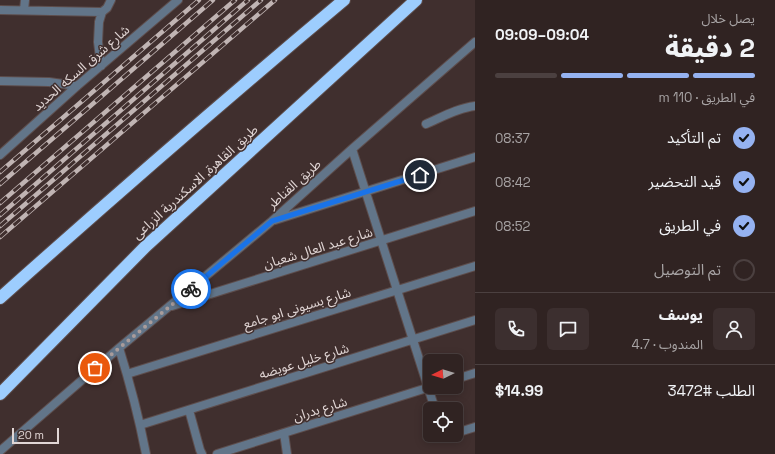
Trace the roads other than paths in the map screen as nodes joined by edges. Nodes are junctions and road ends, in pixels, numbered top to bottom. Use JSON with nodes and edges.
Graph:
{"nodes":[{"id":1,"x":25,"y":0,"type":"edge"},
{"id":2,"x":111,"y":0,"type":"edge"},
{"id":3,"x":178,"y":0,"type":"edge"},
{"id":4,"x":344,"y":0,"type":"edge"},
{"id":5,"x":416,"y":0,"type":"edge"},
{"id":6,"x":0,"y":10,"type":"edge"},
{"id":7,"x":24,"y":10,"type":"junction"},
{"id":8,"x":102,"y":12,"type":"junction"},
{"id":9,"x":475,"y":42,"type":"edge"},
{"id":10,"x":101,"y":66,"type":"junction"},
{"id":11,"x":0,"y":81,"type":"edge"},
{"id":12,"x":77,"y":86,"type":"junction"},
{"id":13,"x":475,"y":106,"type":"edge"},
{"id":14,"x":426,"y":124,"type":"dead end"},
{"id":15,"x":352,"y":149,"type":"junction"},
{"id":16,"x":0,"y":155,"type":"edge"},
{"id":17,"x":475,"y":157,"type":"edge"},
{"id":18,"x":365,"y":192,"type":"junction"},
{"id":19,"x":475,"y":211,"type":"edge"},
{"id":20,"x":272,"y":221,"type":"junction"},
{"id":21,"x":381,"y":241,"type":"junction"},
{"id":22,"x":475,"y":266,"type":"edge"},
{"id":23,"x":397,"y":290,"type":"junction"},
{"id":24,"x":0,"y":298,"type":"edge"},
{"id":25,"x":168,"y":308,"type":"junction"},
{"id":26,"x":475,"y":320,"type":"edge"},
{"id":27,"x":413,"y":340,"type":"junction"},
{"id":28,"x":119,"y":348,"type":"junction"},
{"id":29,"x":423,"y":369,"type":"edge"},
{"id":30,"x":475,"y":373,"type":"edge"},
{"id":31,"x":127,"y":374,"type":"junction"},
{"id":32,"x":463,"y":377,"type":"edge"},
{"id":33,"x":423,"y":389,"type":"edge"},
{"id":34,"x":0,"y":394,"type":"edge"},
{"id":35,"x":189,"y":410,"type":"junction"},
{"id":36,"x":140,"y":425,"type":"junction"},
{"id":37,"x":475,"y":428,"type":"edge"},
{"id":38,"x":463,"y":431,"type":"edge"},
{"id":39,"x":284,"y":433,"type":"junction"},
{"id":40,"x":0,"y":451,"type":"edge"},
{"id":41,"x":146,"y":454,"type":"edge"},
{"id":42,"x":202,"y":454,"type":"edge"},
{"id":43,"x":217,"y":454,"type":"edge"},
{"id":44,"x":287,"y":454,"type":"edge"}],
"edges":[{"from":1,"to":7,"type":"street"},
{"from":2,"to":8,"type":"street"},
{"from":3,"to":10,"type":"street","name":"شارع شرق السكه الحديد"},
{"from":4,"to":24,"type":"highway"},
{"from":5,"to":34,"type":"highway","name":"طريق القاهرة, الاسكندرية الزراعى"},
{"from":6,"to":7,"type":"street"},
{"from":7,"to":8,"type":"street"},
{"from":8,"to":10,"type":"street"},
{"from":9,"to":15,"type":"street","name":"طريق القناطر"},
{"from":10,"to":12,"type":"street","name":"شارع شرق السكه الحديد"},
{"from":11,"to":12,"type":"street"},
{"from":12,"to":16,"type":"street","name":"شارع شرق السكه الحديد"},
{"from":13,"to":14,"type":"street"},
{"from":15,"to":18,"type":"street"},
{"from":15,"to":20,"type":"street","name":"طريق القناطر"},
{"from":17,"to":18,"type":"street"},
{"from":18,"to":20,"type":"street"},
{"from":18,"to":21,"type":"street"},
{"from":19,"to":21,"type":"street","name":"شارع عبد العال شعبان"},
{"from":20,"to":25,"type":"street","name":"طريق القناطر"},
{"from":21,"to":23,"type":"street"},
{"from":21,"to":25,"type":"street","name":"شارع عبد العال شعبان"},
{"from":22,"to":23,"type":"street","name":"شارع بسيونى ابو جامع"},
{"from":23,"to":27,"type":"street"},
{"from":23,"to":31,"type":"street","name":"شارع بسيونى ابو جامع"},
{"from":25,"to":28,"type":"street","name":"طريق القناطر"},
{"from":26,"to":27,"type":"street","name":"شارع خليل عويضه"},
{"from":27,"to":29,"type":"street"},
{"from":27,"to":35,"type":"street","name":"شارع خليل عويضه"},
{"from":28,"to":31,"type":"street"},
{"from":28,"to":40,"type":"street","name":"طريق القناطر"},
{"from":30,"to":32,"type":"street"},
{"from":31,"to":36,"type":"street"},
{"from":33,"to":39,"type":"street","name":"شارع بدران"},
{"from":35,"to":36,"type":"street","name":"شارع خليل عويضه"},
{"from":35,"to":42,"type":"street"},
{"from":36,"to":41,"type":"street"},
{"from":37,"to":38,"type":"street"},
{"from":39,"to":43,"type":"street","name":"شارع بدران"},
{"from":39,"to":44,"type":"street"}]}
